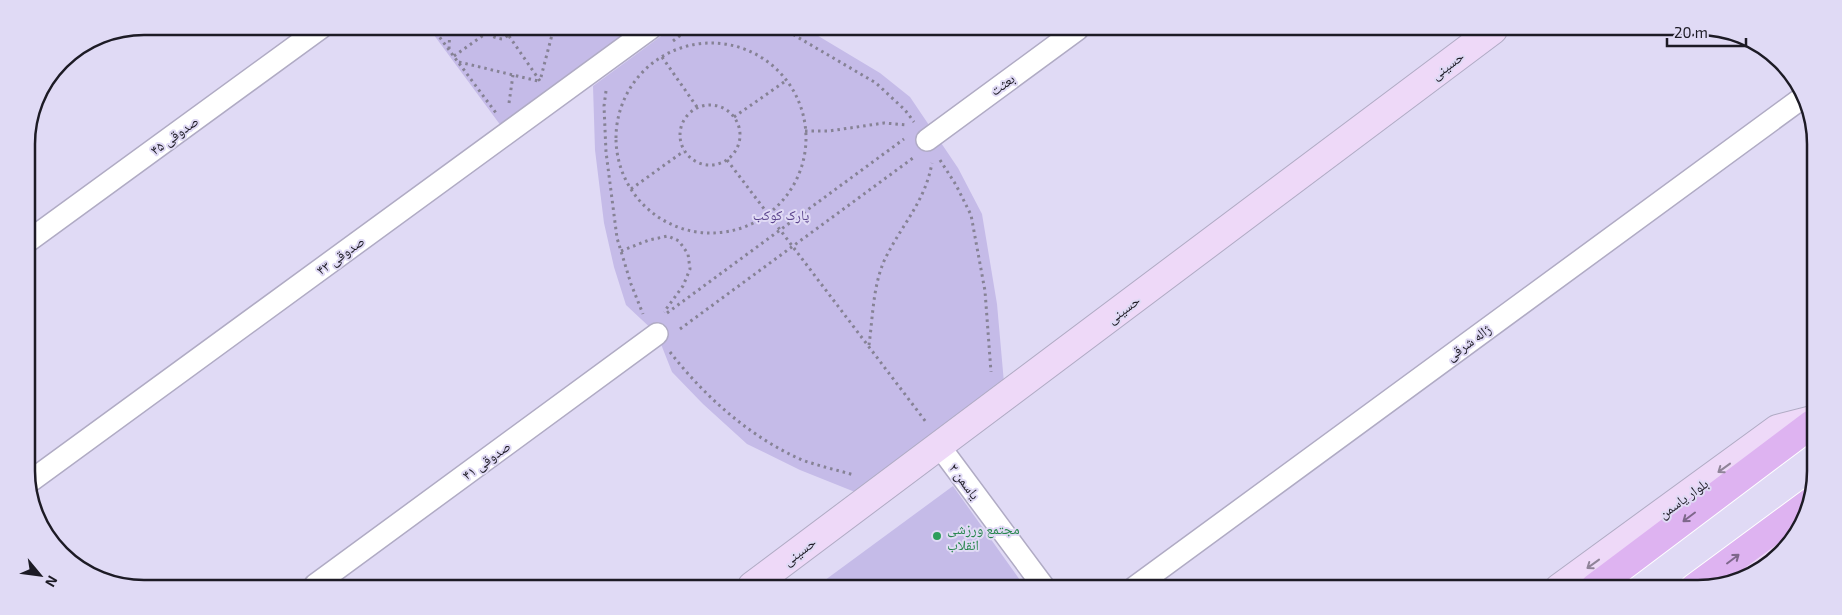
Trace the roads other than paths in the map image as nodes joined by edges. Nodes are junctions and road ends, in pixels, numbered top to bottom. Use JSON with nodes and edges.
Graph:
{"nodes":[{"id":1,"x":311,"y":35,"type":"edge"},
{"id":2,"x":638,"y":35,"type":"edge"},
{"id":3,"x":1070,"y":35,"type":"edge"},
{"id":4,"x":1486,"y":35,"type":"edge"},
{"id":5,"x":1798,"y":101,"type":"edge"},
{"id":6,"x":924,"y":139,"type":"road end"},
{"id":7,"x":35,"y":236,"type":"edge"},
{"id":8,"x":660,"y":338,"type":"road end"},
{"id":9,"x":1807,"y":423,"type":"edge"},
{"id":10,"x":1807,"y":426,"type":"edge"},
{"id":11,"x":940,"y":447,"type":"junction"},
{"id":12,"x":35,"y":478,"type":"edge"},
{"id":13,"x":1800,"y":510,"type":"edge"},
{"id":14,"x":322,"y":580,"type":"edge"},
{"id":15,"x":760,"y":580,"type":"edge"},
{"id":16,"x":1039,"y":580,"type":"edge"},
{"id":17,"x":1144,"y":580,"type":"edge"},
{"id":18,"x":1570,"y":580,"type":"edge"},
{"id":19,"x":1605,"y":580,"type":"edge"},
{"id":20,"x":1705,"y":580,"type":"edge"}],
"edges":[{"from":1,"to":7,"type":"street","name":"صدوقی ۴۵"},
{"from":2,"to":12,"type":"street","name":"صدوقی ۴۳"},
{"from":3,"to":6,"type":"street","name":"بعثت"},
{"from":4,"to":11,"type":"street","name":"حسینی"},
{"from":5,"to":17,"type":"street","name":"ژاله شرقی"},
{"from":8,"to":14,"type":"street","name":"صدوقی ۴۱"},
{"from":9,"to":18,"type":"street","name":"بلوار یاسمن","one_way":true},
{"from":10,"to":19,"type":"main road","one_way":true},
{"from":11,"to":15,"type":"street","name":"حسینی"},
{"from":11,"to":16,"type":"street","name":"یاسمن ۲"},
{"from":20,"to":13,"type":"main road","one_way":true}]}
